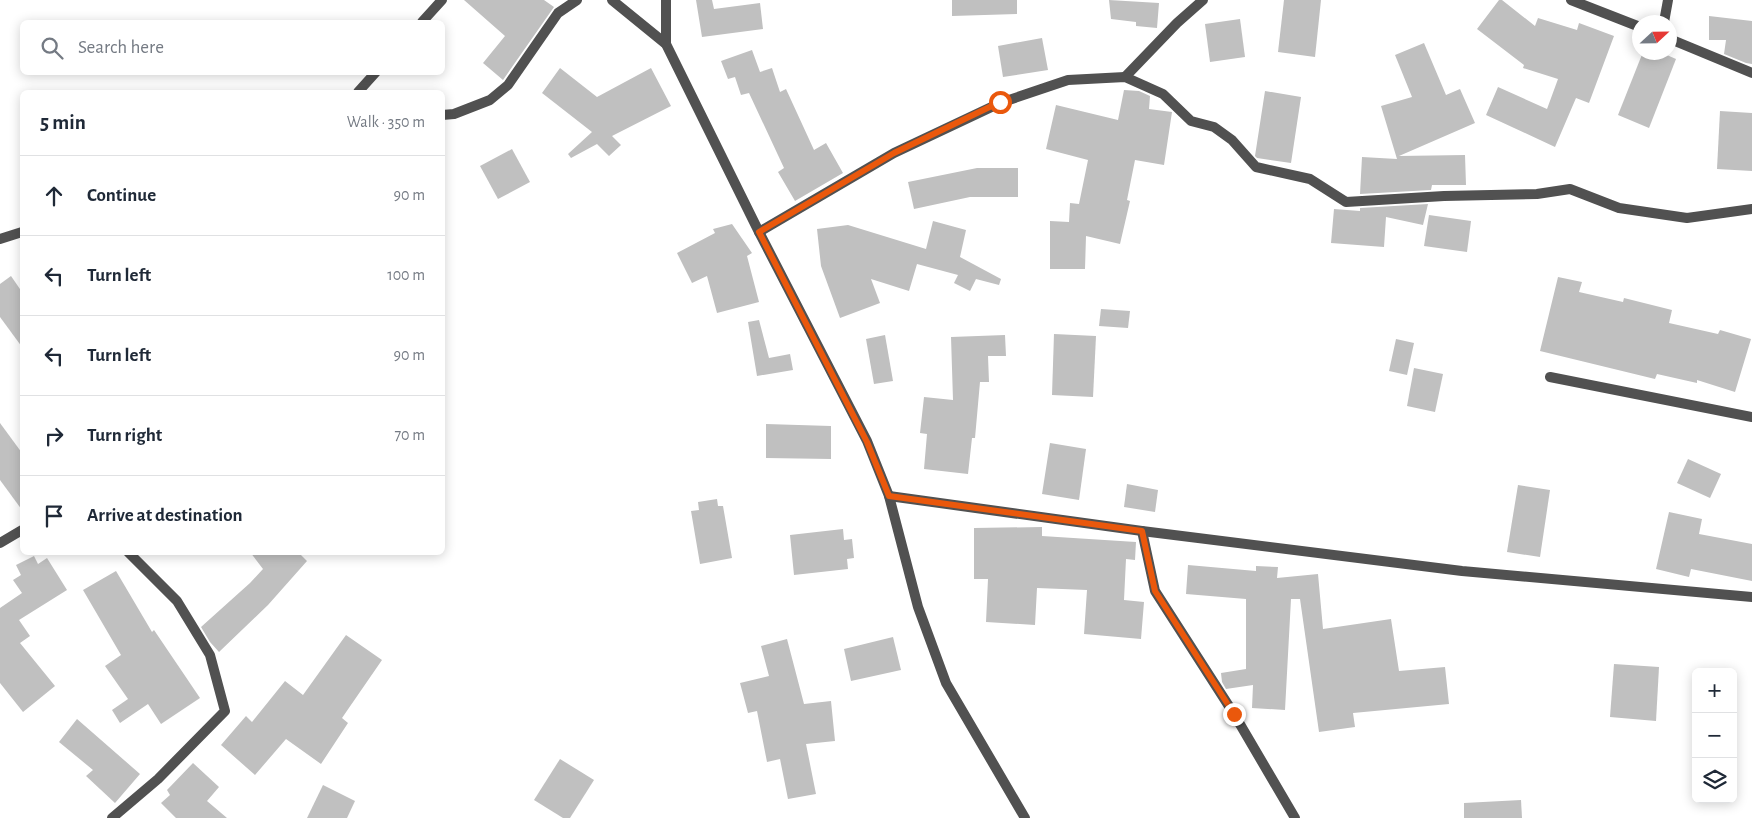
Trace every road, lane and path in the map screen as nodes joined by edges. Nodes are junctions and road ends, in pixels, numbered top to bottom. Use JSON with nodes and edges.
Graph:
{"nodes":[{"id":1,"x":442,"y":0,"type":"edge"},
{"id":2,"x":577,"y":0,"type":"edge"},
{"id":3,"x":612,"y":0,"type":"edge"},
{"id":4,"x":666,"y":0,"type":"edge"},
{"id":5,"x":1203,"y":0,"type":"edge"},
{"id":6,"x":1571,"y":0,"type":"edge"},
{"id":7,"x":1668,"y":0,"type":"edge"},
{"id":8,"x":1665,"y":15,"type":"edge"},
{"id":9,"x":424,"y":20,"type":"edge"},
{"id":10,"x":1632,"y":24,"type":"edge"},
{"id":11,"x":1677,"y":42,"type":"edge"},
{"id":12,"x":666,"y":44,"type":"junction"},
{"id":13,"x":1752,"y":73,"type":"edge"},
{"id":14,"x":373,"y":75,"type":"edge"},
{"id":15,"x":1126,"y":77,"type":"junction"},
{"id":16,"x":360,"y":90,"type":"edge"},
{"id":17,"x":445,"y":116,"type":"edge"},
{"id":18,"x":1752,"y":209,"type":"edge"},
{"id":19,"x":759,"y":232,"type":"junction"},
{"id":20,"x":20,"y":233,"type":"edge"},
{"id":21,"x":0,"y":239,"type":"edge"},
{"id":22,"x":1550,"y":377,"type":"dead end"},
{"id":23,"x":1752,"y":417,"type":"edge"},
{"id":24,"x":889,"y":496,"type":"junction"},
{"id":25,"x":20,"y":531,"type":"edge"},
{"id":26,"x":1142,"y":531,"type":"junction"},
{"id":27,"x":0,"y":542,"type":"edge"},
{"id":28,"x":131,"y":555,"type":"edge"},
{"id":29,"x":1752,"y":597,"type":"edge"},
{"id":30,"x":112,"y":818,"type":"edge"},
{"id":31,"x":1025,"y":818,"type":"edge"},
{"id":32,"x":1295,"y":818,"type":"edge"}],
"edges":[{"from":1,"to":9,"type":"street"},
{"from":2,"to":17,"type":"street"},
{"from":3,"to":12,"type":"street"},
{"from":4,"to":12,"type":"street"},
{"from":5,"to":15,"type":"street"},
{"from":6,"to":10,"type":"street"},
{"from":7,"to":8,"type":"street"},
{"from":11,"to":13,"type":"street"},
{"from":12,"to":19,"type":"street"},
{"from":14,"to":16,"type":"street"},
{"from":15,"to":18,"type":"street"},
{"from":15,"to":19,"type":"street"},
{"from":19,"to":24,"type":"street"},
{"from":20,"to":21,"type":"street"},
{"from":22,"to":23,"type":"street"},
{"from":24,"to":26,"type":"street"},
{"from":24,"to":31,"type":"street"},
{"from":25,"to":27,"type":"street"},
{"from":26,"to":29,"type":"street"},
{"from":26,"to":32,"type":"street"},
{"from":28,"to":30,"type":"street"}]}
